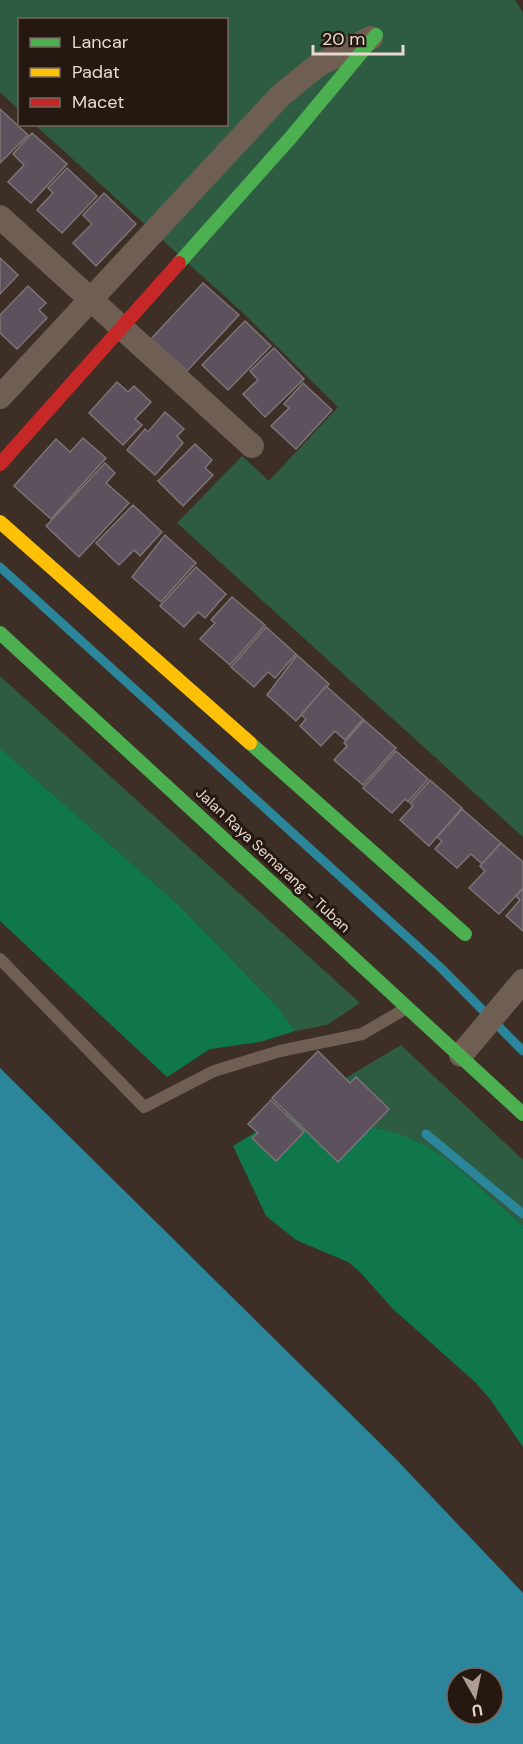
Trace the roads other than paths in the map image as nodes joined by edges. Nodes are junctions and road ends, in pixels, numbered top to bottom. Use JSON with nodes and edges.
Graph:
{"nodes":[{"id":1,"x":376,"y":35,"type":"joint"},
{"id":2,"x":211,"y":171,"type":"junction"},
{"id":3,"x":238,"y":196,"type":"junction"},
{"id":4,"x":0,"y":217,"type":"edge"},
{"id":5,"x":90,"y":301,"type":"junction"},
{"id":6,"x":120,"y":329,"type":"junction"},
{"id":7,"x":0,"y":397,"type":"edge"},
{"id":8,"x":252,"y":446,"type":"dead end"},
{"id":9,"x":0,"y":464,"type":"edge"},
{"id":10,"x":0,"y":522,"type":"edge"},
{"id":11,"x":0,"y":633,"type":"edge"},
{"id":12,"x":465,"y":934,"type":"dead end"},
{"id":13,"x":0,"y":959,"type":"edge"},
{"id":14,"x":523,"y":981,"type":"edge"},
{"id":15,"x":408,"y":1007,"type":"junction"},
{"id":16,"x":461,"y":1055,"type":"junction"},
{"id":17,"x":523,"y":1114,"type":"edge"}],
"edges":[{"from":1,"to":2,"type":"street"},
{"from":1,"to":3,"type":"main road"},
{"from":2,"to":3,"type":"street"},
{"from":2,"to":5,"type":"street"},
{"from":3,"to":6,"type":"main road"},
{"from":4,"to":5,"type":"street"},
{"from":5,"to":6,"type":"street"},
{"from":5,"to":7,"type":"street"},
{"from":6,"to":8,"type":"street"},
{"from":6,"to":9,"type":"main road"},
{"from":10,"to":12,"type":"main road"},
{"from":11,"to":15,"type":"main road","name":"Jalan Raya Semarang - Tuban"},
{"from":13,"to":15,"type":"lane"},
{"from":14,"to":16,"type":"street"},
{"from":15,"to":16,"type":"main road","name":"Jalan Raya Semarang - Tuban"},
{"from":16,"to":17,"type":"main road","name":"Jalan Raya Semarang - Tuban"}]}
